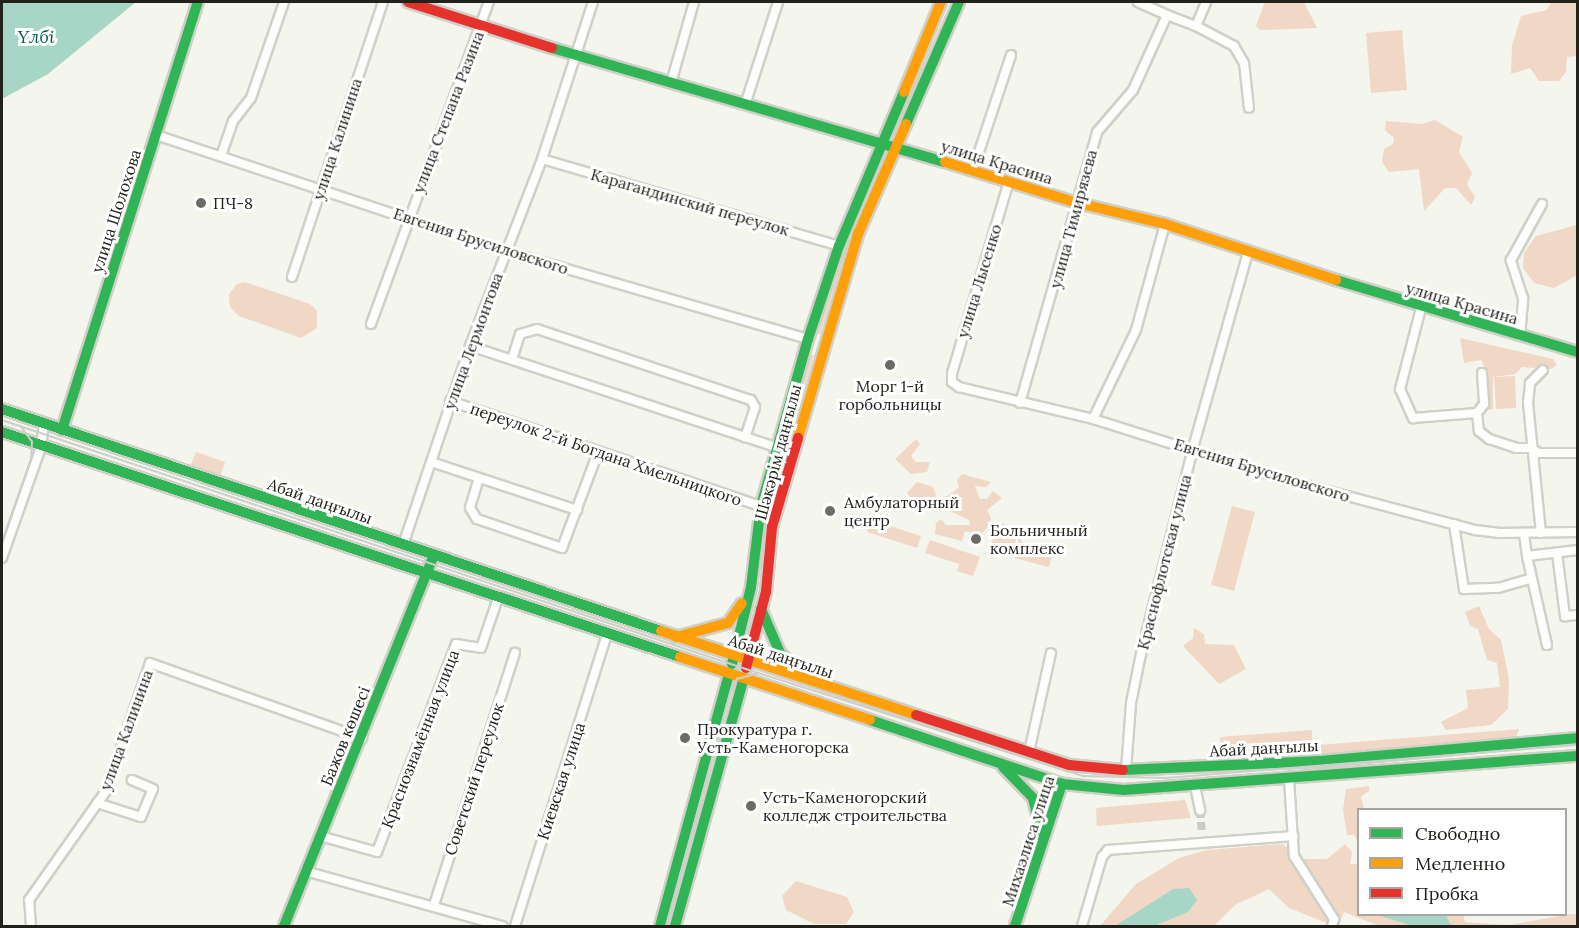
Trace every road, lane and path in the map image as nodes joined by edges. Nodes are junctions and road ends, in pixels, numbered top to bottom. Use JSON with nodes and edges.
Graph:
{"nodes":[{"id":1,"x":198,"y":2,"type":"edge"},
{"id":2,"x":284,"y":2,"type":"edge"},
{"id":3,"x":383,"y":2,"type":"edge"},
{"id":4,"x":408,"y":2,"type":"edge"},
{"id":5,"x":489,"y":2,"type":"edge"},
{"id":6,"x":593,"y":2,"type":"edge"},
{"id":7,"x":694,"y":2,"type":"edge"},
{"id":8,"x":778,"y":2,"type":"edge"},
{"id":9,"x":941,"y":2,"type":"edge"},
{"id":10,"x":959,"y":2,"type":"edge"},
{"id":11,"x":1138,"y":2,"type":"edge"},
{"id":12,"x":1206,"y":2,"type":"edge"},
{"id":13,"x":1167,"y":15,"type":"junction"},
{"id":14,"x":481,"y":25,"type":"junction"},
{"id":15,"x":1196,"y":26,"type":"junction"},
{"id":16,"x":574,"y":55,"type":"junction"},
{"id":17,"x":1011,"y":55,"type":"dead end"},
{"id":18,"x":671,"y":83,"type":"junction"},
{"id":19,"x":745,"y":105,"type":"junction"},
{"id":20,"x":1249,"y":108,"type":"dead end"},
{"id":21,"x":156,"y":135,"type":"junction"},
{"id":22,"x":883,"y":143,"type":"junction"},
{"id":23,"x":896,"y":147,"type":"junction"},
{"id":24,"x":221,"y":156,"type":"junction"},
{"id":25,"x":542,"y":159,"type":"junction"},
{"id":26,"x":973,"y":170,"type":"junction"},
{"id":27,"x":1009,"y":181,"type":"junction"},
{"id":28,"x":320,"y":190,"type":"junction"},
{"id":29,"x":1074,"y":202,"type":"junction"},
{"id":30,"x":1542,"y":204,"type":"dead end"},
{"id":31,"x":407,"y":217,"type":"junction"},
{"id":32,"x":1165,"y":224,"type":"junction"},
{"id":33,"x":839,"y":246,"type":"junction"},
{"id":34,"x":505,"y":251,"type":"junction"},
{"id":35,"x":1248,"y":252,"type":"junction"},
{"id":36,"x":291,"y":277,"type":"dead end"},
{"id":37,"x":1421,"y":308,"type":"junction"},
{"id":38,"x":371,"y":324,"type":"dead end"},
{"id":39,"x":1520,"y":336,"type":"junction"},
{"id":40,"x":808,"y":339,"type":"junction"},
{"id":41,"x":470,"y":346,"type":"junction"},
{"id":42,"x":823,"y":346,"type":"junction"},
{"id":43,"x":1578,"y":352,"type":"edge"},
{"id":44,"x":512,"y":359,"type":"junction"},
{"id":45,"x":1543,"y":370,"type":"dead end"},
{"id":46,"x":1482,"y":373,"type":"dead end"},
{"id":47,"x":952,"y":382,"type":"joint"},
{"id":48,"x":450,"y":402,"type":"junction"},
{"id":49,"x":1020,"y":403,"type":"junction"},
{"id":50,"x":2,"y":409,"type":"edge"},
{"id":51,"x":1477,"y":413,"type":"junction"},
{"id":52,"x":1093,"y":419,"type":"junction"},
{"id":53,"x":44,"y":424,"type":"junction"},
{"id":54,"x":62,"y":430,"type":"junction"},
{"id":55,"x":2,"y":432,"type":"edge"},
{"id":56,"x":745,"y":437,"type":"junction"},
{"id":57,"x":41,"y":445,"type":"junction"},
{"id":58,"x":779,"y":447,"type":"junction"},
{"id":59,"x":1193,"y":448,"type":"junction"},
{"id":60,"x":1531,"y":448,"type":"junction"},
{"id":61,"x":598,"y":452,"type":"junction"},
{"id":62,"x":1578,"y":453,"type":"edge"},
{"id":63,"x":431,"y":462,"type":"junction"},
{"id":64,"x":479,"y":478,"type":"junction"},
{"id":65,"x":761,"y":506,"type":"junction"},
{"id":66,"x":577,"y":510,"type":"junction"},
{"id":67,"x":758,"y":524,"type":"junction"},
{"id":68,"x":1454,"y":524,"type":"junction"},
{"id":69,"x":772,"y":527,"type":"junction"},
{"id":70,"x":1578,"y":532,"type":"edge"},
{"id":71,"x":1541,"y":533,"type":"junction"},
{"id":72,"x":1524,"y":534,"type":"junction"},
{"id":73,"x":403,"y":545,"type":"junction"},
{"id":74,"x":1578,"y":550,"type":"edge"},
{"id":75,"x":1557,"y":553,"type":"junction"},
{"id":76,"x":1527,"y":556,"type":"junction"},
{"id":77,"x":433,"y":557,"type":"junction"},
{"id":78,"x":2,"y":558,"type":"edge"},
{"id":79,"x":426,"y":574,"type":"junction"},
{"id":80,"x":1532,"y":578,"type":"junction"},
{"id":81,"x":749,"y":593,"type":"junction"},
{"id":82,"x":498,"y":598,"type":"junction"},
{"id":83,"x":761,"y":609,"type":"junction"},
{"id":84,"x":1578,"y":615,"type":"edge"},
{"id":85,"x":607,"y":635,"type":"junction"},
{"id":86,"x":676,"y":637,"type":"junction"},
{"id":87,"x":1547,"y":645,"type":"dead end"},
{"id":88,"x":515,"y":653,"type":"dead end"},
{"id":89,"x":1051,"y":653,"type":"dead end"},
{"id":90,"x":734,"y":657,"type":"junction"},
{"id":91,"x":747,"y":661,"type":"junction"},
{"id":92,"x":729,"y":673,"type":"junction"},
{"id":93,"x":744,"y":678,"type":"junction"},
{"id":94,"x":808,"y":681,"type":"junction"},
{"id":95,"x":362,"y":738,"type":"junction"},
{"id":96,"x":1578,"y":738,"type":"edge"},
{"id":97,"x":1029,"y":752,"type":"junction"},
{"id":98,"x":1578,"y":756,"type":"edge"},
{"id":99,"x":997,"y":763,"type":"junction"},
{"id":100,"x":1069,"y":765,"type":"junction"},
{"id":101,"x":1126,"y":770,"type":"junction"},
{"id":102,"x":1289,"y":779,"type":"junction"},
{"id":103,"x":132,"y":780,"type":"dead end"},
{"id":104,"x":1062,"y":784,"type":"junction"},
{"id":105,"x":1195,"y":786,"type":"junction"},
{"id":106,"x":97,"y":803,"type":"junction"},
{"id":107,"x":1200,"y":810,"type":"tunnel mouth"},
{"id":108,"x":320,"y":836,"type":"junction"},
{"id":109,"x":1293,"y":836,"type":"junction"},
{"id":110,"x":1043,"y":840,"type":"junction"},
{"id":111,"x":305,"y":872,"type":"junction"},
{"id":112,"x":434,"y":906,"type":"junction"},
{"id":113,"x":31,"y":927,"type":"edge"},
{"id":114,"x":284,"y":927,"type":"edge"},
{"id":115,"x":502,"y":927,"type":"edge"},
{"id":116,"x":514,"y":927,"type":"edge"},
{"id":117,"x":660,"y":927,"type":"edge"},
{"id":118,"x":675,"y":927,"type":"edge"},
{"id":119,"x":1016,"y":927,"type":"edge"},
{"id":120,"x":1082,"y":927,"type":"edge"},
{"id":121,"x":1332,"y":927,"type":"edge"}],
"edges":[{"from":1,"to":21,"type":"main road","name":"улица Шолохова"},
{"from":2,"to":24,"type":"street"},
{"from":3,"to":28,"type":"street","name":"улица Калинина"},
{"from":4,"to":14,"type":"main road","name":"улица Красина"},
{"from":5,"to":14,"type":"street","name":"улица Степана Разина"},
{"from":6,"to":16,"type":"street","name":"улица Лермонтова"},
{"from":7,"to":18,"type":"street"},
{"from":8,"to":19,"type":"street"},
{"from":9,"to":22,"type":"main road","name":"Шәкәрім даңғылы"},
{"from":10,"to":23,"type":"main road","name":"Шәкәрім даңғылы"},
{"from":11,"to":13,"type":"street"},
{"from":12,"to":15,"type":"street"},
{"from":13,"to":15,"type":"street"},
{"from":13,"to":29,"type":"street","name":"улица Тимирязева"},
{"from":14,"to":16,"type":"main road","name":"улица Красина"},
{"from":14,"to":31,"type":"street","name":"улица Степана Разина"},
{"from":15,"to":20,"type":"street"},
{"from":16,"to":18,"type":"main road","name":"улица Красина"},
{"from":16,"to":25,"type":"street","name":"улица Лермонтова"},
{"from":17,"to":26,"type":"street"},
{"from":18,"to":19,"type":"main road","name":"улица Красина"},
{"from":19,"to":22,"type":"main road","name":"улица Красина"},
{"from":21,"to":24,"type":"street","name":"Евгения Брусиловского"},
{"from":21,"to":54,"type":"main road","name":"улица Шолохова"},
{"from":22,"to":23,"type":"main road","name":"улица Красина"},
{"from":22,"to":33,"type":"main road","name":"Шәкәрім даңғылы"},
{"from":23,"to":26,"type":"main road","name":"улица Красина"},
{"from":23,"to":42,"type":"main road","name":"Шәкәрім даңғылы"},
{"from":24,"to":28,"type":"street","name":"Евгения Брусиловского"},
{"from":25,"to":33,"type":"street","name":"Карагандинский переулок"},
{"from":25,"to":34,"type":"street","name":"улица Лермонтова"},
{"from":26,"to":27,"type":"main road","name":"улица Красина"},
{"from":27,"to":29,"type":"main road","name":"улица Красина"},
{"from":27,"to":47,"type":"street","name":"улица Лысенко"},
{"from":28,"to":31,"type":"street","name":"Евгения Брусиловского"},
{"from":28,"to":36,"type":"street","name":"улица Калинина"},
{"from":29,"to":32,"type":"main road","name":"улица Красина"},
{"from":29,"to":49,"type":"street","name":"улица Тимирязева"},
{"from":30,"to":39,"type":"street"},
{"from":31,"to":34,"type":"street","name":"Евгения Брусиловского"},
{"from":31,"to":38,"type":"street","name":"улица Степана Разина"},
{"from":32,"to":35,"type":"main road","name":"улица Красина"},
{"from":32,"to":52,"type":"street"},
{"from":33,"to":40,"type":"main road","name":"Шәкәрім даңғылы"},
{"from":34,"to":40,"type":"street","name":"Евгения Брусиловского"},
{"from":34,"to":41,"type":"street","name":"улица Лермонтова"},
{"from":35,"to":37,"type":"main road","name":"улица Красина"},
{"from":35,"to":59,"type":"street","name":"Краснофлотская улица"},
{"from":37,"to":39,"type":"main road","name":"улица Красина"},
{"from":37,"to":51,"type":"street"},
{"from":39,"to":43,"type":"main road","name":"улица Красина"},
{"from":40,"to":42,"type":"main road"},
{"from":40,"to":58,"type":"main road","name":"Шәкәрім даңғылы"},
{"from":41,"to":44,"type":"street"},
{"from":41,"to":48,"type":"street","name":"улица Лермонтова"},
{"from":42,"to":69,"type":"main road","name":"Шәкәрім даңғылы"},
{"from":44,"to":56,"type":"street"},
{"from":44,"to":56,"type":"street"},
{"from":45,"to":60,"type":"street"},
{"from":46,"to":51,"type":"street"},
{"from":47,"to":49,"type":"street","name":"Евгения Брусиловского"},
{"from":48,"to":61,"type":"street","name":"переулок 2-й Богдана Хмельницкого"},
{"from":48,"to":63,"type":"street","name":"улица Лермонтова"},
{"from":49,"to":52,"type":"street","name":"Евгения Брусиловского"},
{"from":50,"to":53,"type":"main road","name":"Абай даңғылы"},
{"from":51,"to":60,"type":"street"},
{"from":52,"to":59,"type":"street","name":"Евгения Брусиловского"},
{"from":53,"to":54,"type":"main road","name":"Абай даңғылы"},
{"from":53,"to":57,"type":"street"},
{"from":54,"to":73,"type":"main road","name":"Абай даңғылы"},
{"from":55,"to":57,"type":"main road","name":"Абай даңғылы"},
{"from":56,"to":58,"type":"street"},
{"from":57,"to":78,"type":"street"},
{"from":57,"to":79,"type":"main road","name":"Абай даңғылы"},
{"from":58,"to":65,"type":"main road","name":"Шәкәрім даңғылы"},
{"from":59,"to":68,"type":"street","name":"Евгения Брусиловского"},
{"from":59,"to":101,"type":"street","name":"Краснофлотская улица"},
{"from":60,"to":62,"type":"street"},
{"from":60,"to":71,"type":"street"},
{"from":61,"to":65,"type":"street","name":"переулок 2-й Богдана Хмельницкого"},
{"from":61,"to":66,"type":"street"},
{"from":63,"to":64,"type":"street"},
{"from":63,"to":73,"type":"street","name":"улица Лермонтова"},
{"from":64,"to":66,"type":"street"},
{"from":64,"to":66,"type":"street"},
{"from":65,"to":67,"type":"main road","name":"Шәкәрім даңғылы"},
{"from":67,"to":69,"type":"main road"},
{"from":67,"to":81,"type":"main road","name":"Шәкәрім даңғылы"},
{"from":68,"to":72,"type":"street","name":"Евгения Брусиловского"},
{"from":68,"to":80,"type":"street"},
{"from":69,"to":83,"type":"main road","name":"Шәкәрім даңғылы"},
{"from":70,"to":71,"type":"street","name":"Евгения Брусиловского"},
{"from":71,"to":72,"type":"street","name":"Евгения Брусиловского"},
{"from":72,"to":76,"type":"street"},
{"from":73,"to":77,"type":"main road","name":"Абай даңғылы"},
{"from":74,"to":75,"type":"street"},
{"from":75,"to":76,"type":"street"},
{"from":75,"to":84,"type":"street"},
{"from":76,"to":80,"type":"street"},
{"from":77,"to":79,"type":"main road","name":"Бажов көшесі"},
{"from":77,"to":86,"type":"main road","name":"Абай даңғылы"},
{"from":79,"to":82,"type":"main road","name":"Абай даңғылы"},
{"from":79,"to":95,"type":"main road","name":"Бажов көшесі"},
{"from":80,"to":87,"type":"street"},
{"from":81,"to":86,"type":"main road"},
{"from":81,"to":90,"type":"main road","name":"Шәкәрім даңғылы"},
{"from":82,"to":85,"type":"main road","name":"Абай даңғылы"},
{"from":82,"to":108,"type":"street","name":"Краснознамённая улица"},
{"from":83,"to":91,"type":"main road","name":"Шәкәрім даңғылы"},
{"from":83,"to":94,"type":"main road"},
{"from":85,"to":92,"type":"main road","name":"Абай даңғылы"},
{"from":85,"to":116,"type":"street","name":"Киевская улица"},
{"from":86,"to":90,"type":"main road","name":"Абай даңғылы"},
{"from":88,"to":112,"type":"street","name":"Советский переулок"},
{"from":89,"to":97,"type":"street"},
{"from":90,"to":91,"type":"main road","name":"Абай даңғылы"},
{"from":90,"to":92,"type":"main road","name":"Шәкәрім даңғылы"},
{"from":91,"to":93,"type":"main road","name":"Шәкәрім даңғылы"},
{"from":91,"to":94,"type":"main road","name":"Абай даңғылы"},
{"from":92,"to":93,"type":"main road","name":"Абай даңғылы"},
{"from":92,"to":117,"type":"main road","name":"Шәкәрім даңғылы"},
{"from":93,"to":99,"type":"main road","name":"Абай даңғылы"},
{"from":93,"to":118,"type":"main road","name":"Шәкәрім даңғылы"},
{"from":94,"to":97,"type":"main road","name":"Абай даңғылы"},
{"from":95,"to":106,"type":"street","name":"улица Калинина"},
{"from":95,"to":108,"type":"main road","name":"Бажов көшесі"},
{"from":96,"to":101,"type":"main road","name":"Абай даңғылы"},
{"from":97,"to":100,"type":"main road","name":"Абай даңғылы"},
{"from":98,"to":102,"type":"main road","name":"Абай даңғылы"},
{"from":99,"to":104,"type":"main road","name":"Абай даңғылы"},
{"from":99,"to":110,"type":"main road"},
{"from":100,"to":101,"type":"main road","name":"Абай даңғылы"},
{"from":100,"to":104,"type":"main road","name":"Михаэлиса улица"},
{"from":102,"to":105,"type":"main road","name":"Абай даңғылы"},
{"from":102,"to":109,"type":"street"},
{"from":103,"to":106,"type":"street"},
{"from":104,"to":105,"type":"main road","name":"Абай даңғылы"},
{"from":104,"to":110,"type":"main road","name":"Михаэлиса улица"},
{"from":105,"to":107,"type":"street"},
{"from":106,"to":113,"type":"street","name":"улица Калинина"},
{"from":108,"to":111,"type":"main road","name":"Бажов көшесі"},
{"from":109,"to":120,"type":"street"},
{"from":109,"to":121,"type":"street"},
{"from":110,"to":119,"type":"main road","name":"Михаэлиса улица"},
{"from":111,"to":112,"type":"street"},
{"from":111,"to":114,"type":"main road","name":"Бажов көшесі"},
{"from":112,"to":115,"type":"street"}]}
